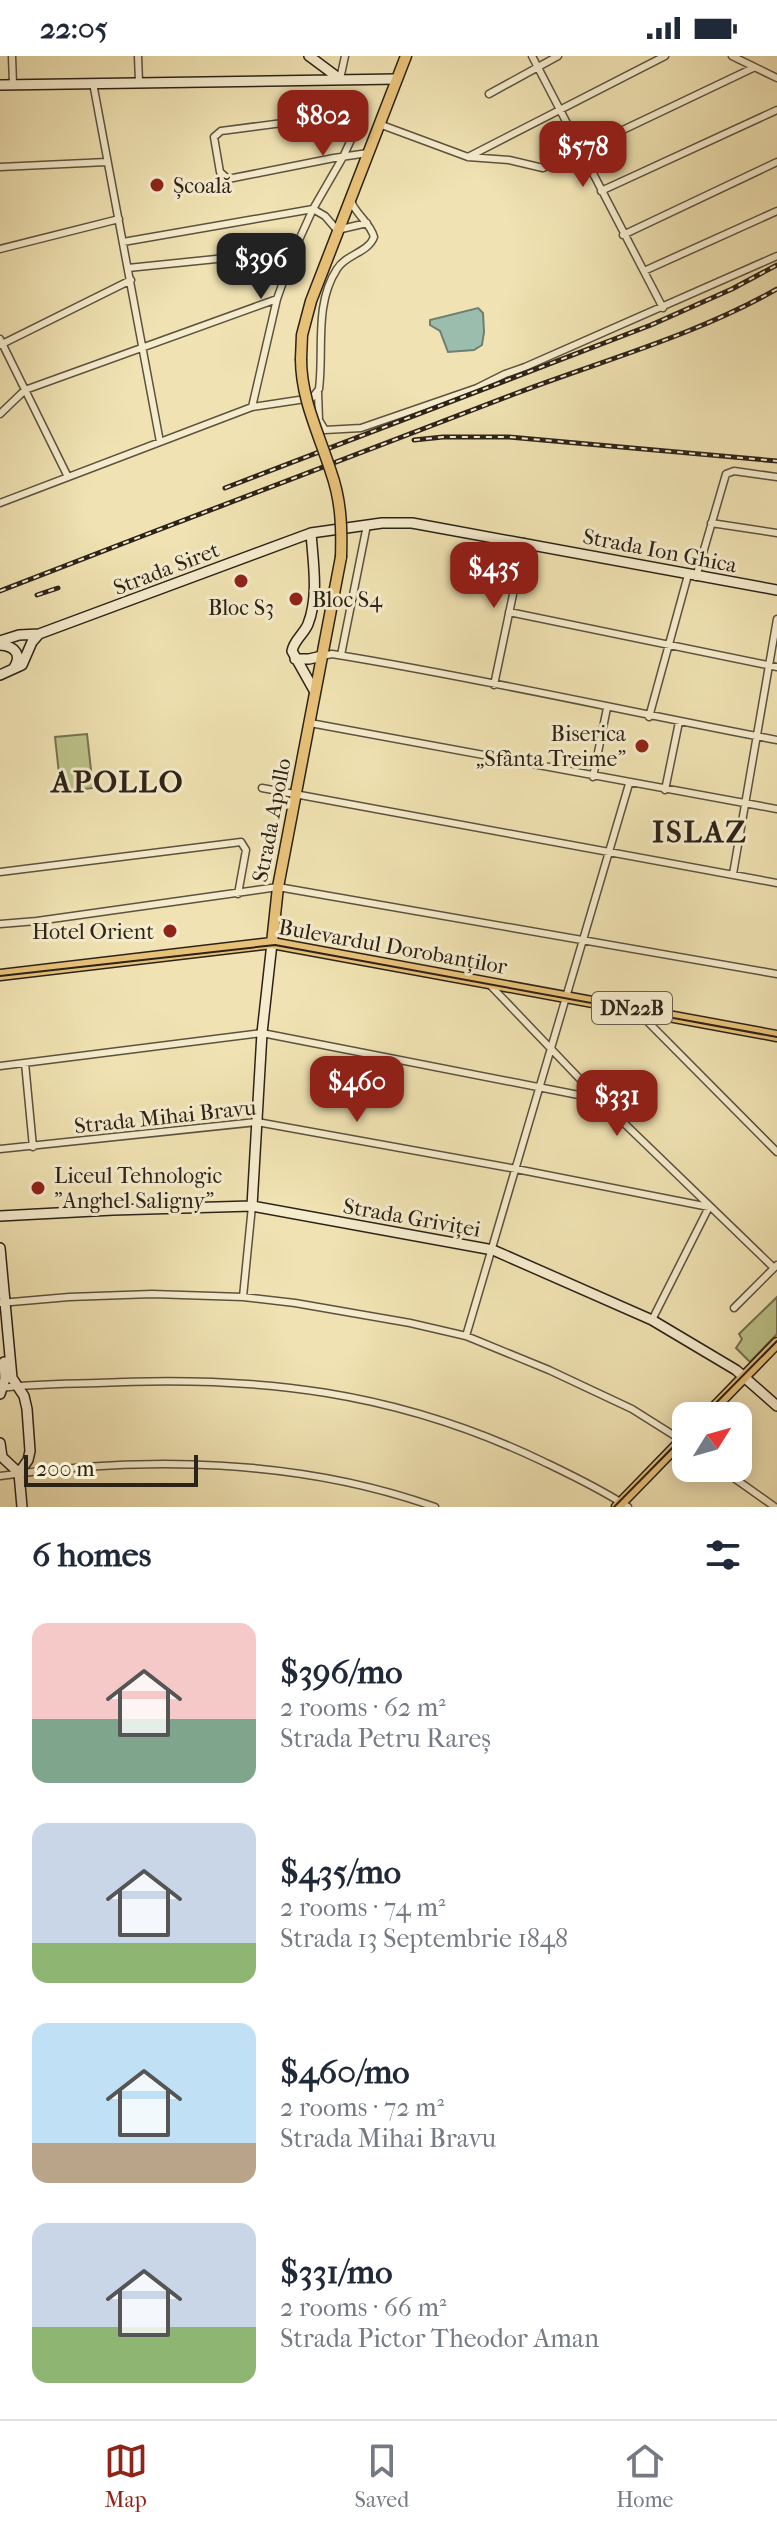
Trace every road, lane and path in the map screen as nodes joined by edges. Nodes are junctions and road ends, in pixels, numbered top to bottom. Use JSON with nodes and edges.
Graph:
{"nodes":[{"id":1,"x":12,"y":56,"type":"edge"},
{"id":2,"x":138,"y":56,"type":"edge"},
{"id":3,"x":309,"y":56,"type":"edge"},
{"id":4,"x":345,"y":56,"type":"edge"},
{"id":5,"x":406,"y":56,"type":"edge"},
{"id":6,"x":532,"y":56,"type":"edge"},
{"id":7,"x":558,"y":56,"type":"edge"},
{"id":8,"x":665,"y":56,"type":"edge"},
{"id":9,"x":732,"y":56,"type":"edge"},
{"id":10,"x":537,"y":67,"type":"junction"},
{"id":11,"x":753,"y":68,"type":"junction"},
{"id":12,"x":777,"y":78,"type":"edge"},
{"id":13,"x":340,"y":79,"type":"junction"},
{"id":14,"x":397,"y":79,"type":"junction"},
{"id":15,"x":139,"y":82,"type":"junction"},
{"id":16,"x":93,"y":83,"type":"junction"},
{"id":17,"x":13,"y":84,"type":"junction"},
{"id":18,"x":0,"y":85,"type":"edge"},
{"id":19,"x":489,"y":94,"type":"dead end"},
{"id":20,"x":560,"y":108,"type":"junction"},
{"id":21,"x":777,"y":110,"type":"edge"},
{"id":22,"x":379,"y":124,"type":"junction"},
{"id":23,"x":580,"y":150,"type":"junction"},
{"id":24,"x":368,"y":153,"type":"junction"},
{"id":25,"x":343,"y":157,"type":"junction"},
{"id":26,"x":468,"y":157,"type":"junction"},
{"id":27,"x":107,"y":162,"type":"junction"},
{"id":28,"x":777,"y":162,"type":"edge"},
{"id":29,"x":0,"y":167,"type":"edge"},
{"id":30,"x":601,"y":191,"type":"junction"},
{"id":31,"x":350,"y":198,"type":"junction"},
{"id":32,"x":313,"y":209,"type":"junction"},
{"id":33,"x":777,"y":211,"type":"edge"},
{"id":34,"x":344,"y":212,"type":"junction"},
{"id":35,"x":325,"y":216,"type":"junction"},
{"id":36,"x":119,"y":219,"type":"junction"},
{"id":37,"x":367,"y":223,"type":"junction"},
{"id":38,"x":337,"y":230,"type":"junction"},
{"id":39,"x":623,"y":235,"type":"junction"},
{"id":40,"x":123,"y":242,"type":"junction"},
{"id":41,"x":0,"y":249,"type":"edge"},
{"id":42,"x":294,"y":251,"type":"junction"},
{"id":43,"x":777,"y":256,"type":"edge"},
{"id":44,"x":128,"y":268,"type":"junction"},
{"id":45,"x":644,"y":271,"type":"junction"},
{"id":46,"x":131,"y":280,"type":"junction"},
{"id":47,"x":277,"y":299,"type":"junction"},
{"id":48,"x":663,"y":308,"type":"junction"},
{"id":49,"x":1,"y":343,"type":"edge"},
{"id":50,"x":144,"y":348,"type":"junction"},
{"id":51,"x":319,"y":389,"type":"junction"},
{"id":52,"x":25,"y":390,"type":"junction"},
{"id":53,"x":252,"y":407,"type":"junction"},
{"id":54,"x":0,"y":414,"type":"edge"},
{"id":55,"x":160,"y":442,"type":"junction"},
{"id":56,"x":68,"y":477,"type":"junction"},
{"id":57,"x":777,"y":477,"type":"edge"},
{"id":58,"x":0,"y":503,"type":"edge"},
{"id":59,"x":711,"y":523,"type":"junction"},
{"id":60,"x":367,"y":525,"type":"junction"},
{"id":61,"x":346,"y":527,"type":"joint"},
{"id":62,"x":311,"y":533,"type":"junction"},
{"id":63,"x":777,"y":533,"type":"edge"},
{"id":64,"x":524,"y":542,"type":"junction"},
{"id":65,"x":692,"y":576,"type":"junction"},
{"id":66,"x":777,"y":590,"type":"edge"},
{"id":67,"x":509,"y":612,"type":"junction"},
{"id":68,"x":777,"y":619,"type":"edge"},
{"id":69,"x":39,"y":634,"type":"junction"},
{"id":70,"x":0,"y":643,"type":"edge"},
{"id":71,"x":670,"y":645,"type":"junction"},
{"id":72,"x":341,"y":655,"type":"junction"},
{"id":73,"x":322,"y":656,"type":"junction"},
{"id":74,"x":295,"y":659,"type":"junction"},
{"id":75,"x":774,"y":666,"type":"edge"},
{"id":76,"x":10,"y":671,"type":"junction"},
{"id":77,"x":0,"y":675,"type":"edge"},
{"id":78,"x":494,"y":685,"type":"junction"},
{"id":79,"x":315,"y":692,"type":"junction"},
{"id":80,"x":607,"y":708,"type":"junction"},
{"id":81,"x":649,"y":717,"type":"junction"},
{"id":82,"x":679,"y":722,"type":"junction"},
{"id":83,"x":310,"y":723,"type":"junction"},
{"id":84,"x":756,"y":737,"type":"junction"},
{"id":85,"x":777,"y":740,"type":"edge"},
{"id":86,"x":593,"y":777,"type":"junction"},
{"id":87,"x":629,"y":784,"type":"junction"},
{"id":88,"x":262,"y":788,"type":"dead end"},
{"id":89,"x":665,"y":790,"type":"junction"},
{"id":90,"x":295,"y":794,"type":"junction"},
{"id":91,"x":744,"y":803,"type":"junction"},
{"id":92,"x":777,"y":809,"type":"edge"},
{"id":93,"x":610,"y":852,"type":"junction"},
{"id":94,"x":0,"y":872,"type":"edge"},
{"id":95,"x":733,"y":874,"type":"junction"},
{"id":96,"x":777,"y":883,"type":"edge"},
{"id":97,"x":278,"y":887,"type":"junction"},
{"id":98,"x":238,"y":894,"type":"junction"},
{"id":99,"x":0,"y":924,"type":"edge"},
{"id":100,"x":584,"y":939,"type":"junction"},
{"id":101,"x":272,"y":943,"type":"junction"},
{"id":102,"x":777,"y":974,"type":"edge"},
{"id":103,"x":0,"y":975,"type":"edge"},
{"id":104,"x":486,"y":982,"type":"junction"},
{"id":105,"x":567,"y":997,"type":"junction"},
{"id":106,"x":636,"y":1009,"type":"junction"},
{"id":107,"x":262,"y":1033,"type":"junction"},
{"id":108,"x":777,"y":1036,"type":"edge"},
{"id":109,"x":552,"y":1051,"type":"junction"},
{"id":110,"x":25,"y":1063,"type":"junction"},
{"id":111,"x":0,"y":1066,"type":"edge"},
{"id":112,"x":540,"y":1089,"type":"junction"},
{"id":113,"x":599,"y":1099,"type":"junction"},
{"id":114,"x":257,"y":1122,"type":"junction"},
{"id":115,"x":33,"y":1147,"type":"junction"},
{"id":116,"x":0,"y":1149,"type":"edge"},
{"id":117,"x":777,"y":1152,"type":"edge"},
{"id":118,"x":516,"y":1169,"type":"junction"},
{"id":119,"x":252,"y":1206,"type":"junction"},
{"id":120,"x":709,"y":1207,"type":"junction"},
{"id":121,"x":0,"y":1216,"type":"edge"},
{"id":122,"x":0,"y":1248,"type":"edge"},
{"id":123,"x":493,"y":1250,"type":"junction"},
{"id":124,"x":776,"y":1267,"type":"edge"},
{"id":125,"x":243,"y":1297,"type":"junction"},
{"id":126,"x":2,"y":1304,"type":"edge"},
{"id":127,"x":734,"y":1308,"type":"dead end"},
{"id":128,"x":652,"y":1320,"type":"junction"},
{"id":129,"x":466,"y":1336,"type":"junction"},
{"id":130,"x":777,"y":1343,"type":"edge"},
{"id":131,"x":745,"y":1377,"type":"junction"},
{"id":132,"x":16,"y":1386,"type":"junction"},
{"id":133,"x":1,"y":1390,"type":"edge"},
{"id":134,"x":720,"y":1402,"type":"edge"},
{"id":135,"x":777,"y":1406,"type":"edge"},
{"id":136,"x":672,"y":1432,"type":"edge"},
{"id":137,"x":0,"y":1443,"type":"edge"},
{"id":138,"x":672,"y":1453,"type":"edge"},
{"id":139,"x":19,"y":1473,"type":"junction"},
{"id":140,"x":0,"y":1476,"type":"edge"},
{"id":141,"x":740,"y":1482,"type":"edge"},
{"id":142,"x":622,"y":1505,"type":"edge"},
{"id":143,"x":22,"y":1507,"type":"edge"},
{"id":144,"x":435,"y":1507,"type":"edge"},
{"id":145,"x":775,"y":1507,"type":"edge"}],
"edges":[{"from":1,"to":17,"type":"street"},
{"from":2,"to":15,"type":"street"},
{"from":3,"to":13,"type":"street"},
{"from":4,"to":13,"type":"street"},
{"from":5,"to":14,"type":"main road","name":"Strada Apollo"},
{"from":6,"to":10,"type":"street"},
{"from":7,"to":10,"type":"street"},
{"from":8,"to":20,"type":"street"},
{"from":9,"to":11,"type":"street"},
{"from":10,"to":19,"type":"street"},
{"from":10,"to":20,"type":"street"},
{"from":11,"to":12,"type":"street"},
{"from":11,"to":23,"type":"street"},
{"from":13,"to":14,"type":"street"},
{"from":13,"to":15,"type":"street"},
{"from":14,"to":22,"type":"main road","name":"Strada Apollo"},
{"from":15,"to":16,"type":"street"},
{"from":16,"to":17,"type":"street"},
{"from":16,"to":27,"type":"street"},
{"from":17,"to":18,"type":"street"},
{"from":20,"to":23,"type":"street"},
{"from":20,"to":26,"type":"street"},
{"from":21,"to":30,"type":"street"},
{"from":22,"to":24,"type":"main road","name":"Strada Apollo"},
{"from":22,"to":26,"type":"street"},
{"from":23,"to":26,"type":"street"},
{"from":23,"to":30,"type":"street"},
{"from":24,"to":25,"type":"street"},
{"from":24,"to":31,"type":"main road","name":"Strada Apollo"},
{"from":25,"to":25,"type":"street"},
{"from":25,"to":32,"type":"street"},
{"from":27,"to":29,"type":"street"},
{"from":27,"to":36,"type":"street"},
{"from":28,"to":39,"type":"street"},
{"from":30,"to":39,"type":"street"},
{"from":31,"to":34,"type":"main road","name":"Strada Apollo"},
{"from":31,"to":37,"type":"street"},
{"from":32,"to":35,"type":"street"},
{"from":32,"to":40,"type":"street"},
{"from":32,"to":42,"type":"street"},
{"from":33,"to":45,"type":"street"},
{"from":34,"to":35,"type":"street"},
{"from":34,"to":38,"type":"main road","name":"Strada Apollo"},
{"from":35,"to":38,"type":"street"},
{"from":36,"to":40,"type":"street"},
{"from":36,"to":41,"type":"street"},
{"from":37,"to":38,"type":"street"},
{"from":37,"to":51,"type":"street"},
{"from":38,"to":73,"type":"main road","name":"Strada Apollo","bridge":true},
{"from":39,"to":45,"type":"street"},
{"from":40,"to":44,"type":"street"},
{"from":42,"to":44,"type":"street"},
{"from":42,"to":47,"type":"street"},
{"from":43,"to":48,"type":"street"},
{"from":44,"to":46,"type":"street"},
{"from":45,"to":48,"type":"street"},
{"from":46,"to":49,"type":"street"},
{"from":46,"to":50,"type":"street"},
{"from":47,"to":50,"type":"street"},
{"from":47,"to":53,"type":"street"},
{"from":48,"to":51,"type":"street"},
{"from":49,"to":52,"type":"street"},
{"from":50,"to":52,"type":"street"},
{"from":50,"to":55,"type":"street"},
{"from":51,"to":53,"type":"street"},
{"from":52,"to":54,"type":"street"},
{"from":52,"to":56,"type":"street"},
{"from":53,"to":55,"type":"street"},
{"from":55,"to":56,"type":"street"},
{"from":56,"to":58,"type":"street"},
{"from":57,"to":59,"type":"street"},
{"from":59,"to":63,"type":"street"},
{"from":59,"to":65,"type":"street"},
{"from":60,"to":61,"type":"street","name":"Strada Ion Ghica"},
{"from":60,"to":64,"type":"street","name":"Strada Ion Ghica"},
{"from":60,"to":72,"type":"street"},
{"from":61,"to":62,"type":"street","name":"Strada Siret"},
{"from":62,"to":69,"type":"street","name":"Strada Siret"},
{"from":62,"to":74,"type":"street"},
{"from":64,"to":65,"type":"street","name":"Strada Ion Ghica"},
{"from":64,"to":67,"type":"street"},
{"from":65,"to":66,"type":"street","name":"Strada Ion Ghica"},
{"from":65,"to":71,"type":"street"},
{"from":67,"to":71,"type":"street"},
{"from":67,"to":78,"type":"street"},
{"from":68,"to":75,"type":"street"},
{"from":69,"to":70,"type":"street","name":"Strada Siret"},
{"from":69,"to":76,"type":"street"},
{"from":70,"to":76,"type":"street","name":"Strada Siret"},
{"from":71,"to":75,"type":"street"},
{"from":71,"to":81,"type":"street"},
{"from":72,"to":73,"type":"street"},
{"from":72,"to":78,"type":"street"},
{"from":73,"to":74,"type":"street"},
{"from":73,"to":79,"type":"main road","name":"Strada Apollo"},
{"from":74,"to":79,"type":"street"},
{"from":75,"to":84,"type":"street"},
{"from":76,"to":77,"type":"street"},
{"from":78,"to":80,"type":"street"},
{"from":79,"to":83,"type":"main road","name":"Strada Apollo"},
{"from":80,"to":81,"type":"street"},
{"from":80,"to":86,"type":"street"},
{"from":81,"to":82,"type":"street"},
{"from":82,"to":84,"type":"street"},
{"from":82,"to":89,"type":"street"},
{"from":83,"to":86,"type":"street"},
{"from":83,"to":90,"type":"main road","name":"Strada Apollo"},
{"from":84,"to":85,"type":"street"},
{"from":84,"to":91,"type":"street"},
{"from":86,"to":87,"type":"street"},
{"from":87,"to":89,"type":"street"},
{"from":87,"to":93,"type":"street"},
{"from":88,"to":90,"type":"street"},
{"from":89,"to":91,"type":"street"},
{"from":90,"to":93,"type":"street"},
{"from":90,"to":97,"type":"main road","name":"Strada Apollo"},
{"from":91,"to":92,"type":"street"},
{"from":91,"to":95,"type":"street"},
{"from":93,"to":95,"type":"street"},
{"from":93,"to":100,"type":"street"},
{"from":94,"to":98,"type":"street"},
{"from":95,"to":96,"type":"street"},
{"from":97,"to":98,"type":"street"},
{"from":97,"to":100,"type":"street"},
{"from":97,"to":101,"type":"main road","name":"Strada Apollo"},
{"from":98,"to":99,"type":"street"},
{"from":100,"to":102,"type":"street"},
{"from":100,"to":105,"type":"street"},
{"from":101,"to":103,"type":"main road","name":"Bulevardul Dorobanților","number":"DN22B"},
{"from":101,"to":104,"type":"main road","name":"Bulevardul Dorobanților","number":"DN22B"},
{"from":101,"to":107,"type":"street","name":"Strada Apollo"},
{"from":104,"to":105,"type":"main road","name":"Bulevardul Dorobanților","number":"DN22B"},
{"from":104,"to":109,"type":"street"},
{"from":105,"to":106,"type":"main road","name":"Bulevardul Dorobanților","number":"DN22B"},
{"from":105,"to":109,"type":"street"},
{"from":106,"to":108,"type":"main road","name":"Bulevardul Dorobanților","number":"DN22B"},
{"from":106,"to":117,"type":"street"},
{"from":107,"to":110,"type":"street"},
{"from":107,"to":112,"type":"street"},
{"from":107,"to":114,"type":"street","name":"Strada Apollo"},
{"from":109,"to":112,"type":"street"},
{"from":109,"to":113,"type":"street"},
{"from":110,"to":111,"type":"street"},
{"from":110,"to":115,"type":"street"},
{"from":112,"to":113,"type":"street"},
{"from":112,"to":118,"type":"street"},
{"from":113,"to":120,"type":"street"},
{"from":114,"to":115,"type":"street","name":"Strada Mihai Bravu"},
{"from":114,"to":118,"type":"street","name":"Strada Mihai Bravu"},
{"from":114,"to":119,"type":"street","name":"Strada Apollo"},
{"from":115,"to":116,"type":"street","name":"Strada Mihai Bravu"},
{"from":118,"to":120,"type":"street","name":"Strada Mihai Bravu"},
{"from":118,"to":123,"type":"street"},
{"from":119,"to":121,"type":"street","name":"Strada Griviței"},
{"from":119,"to":123,"type":"street","name":"Strada Griviței"},
{"from":119,"to":125,"type":"street","name":"Strada Apollo"},
{"from":120,"to":124,"type":"street"},
{"from":120,"to":128,"type":"street"},
{"from":122,"to":126,"type":"street"},
{"from":123,"to":128,"type":"street","name":"Strada Griviței"},
{"from":123,"to":129,"type":"street"},
{"from":124,"to":127,"type":"street"},
{"from":125,"to":126,"type":"street"},
{"from":125,"to":129,"type":"street"},
{"from":126,"to":132,"type":"street"},
{"from":126,"to":133,"type":"street"},
{"from":128,"to":131,"type":"street","name":"Strada Griviței"},
{"from":129,"to":136,"type":"street"},
{"from":130,"to":131,"type":"main road"},
{"from":131,"to":134,"type":"main road"},
{"from":131,"to":135,"type":"street","name":"Strada Griviței"},
{"from":132,"to":133,"type":"street"},
{"from":132,"to":139,"type":"street"},
{"from":132,"to":142,"type":"street"},
{"from":137,"to":139,"type":"street"},
{"from":138,"to":142,"type":"main road"},
{"from":139,"to":140,"type":"street"},
{"from":139,"to":143,"type":"street"},
{"from":139,"to":144,"type":"street"},
{"from":141,"to":145,"type":"street"}]}
